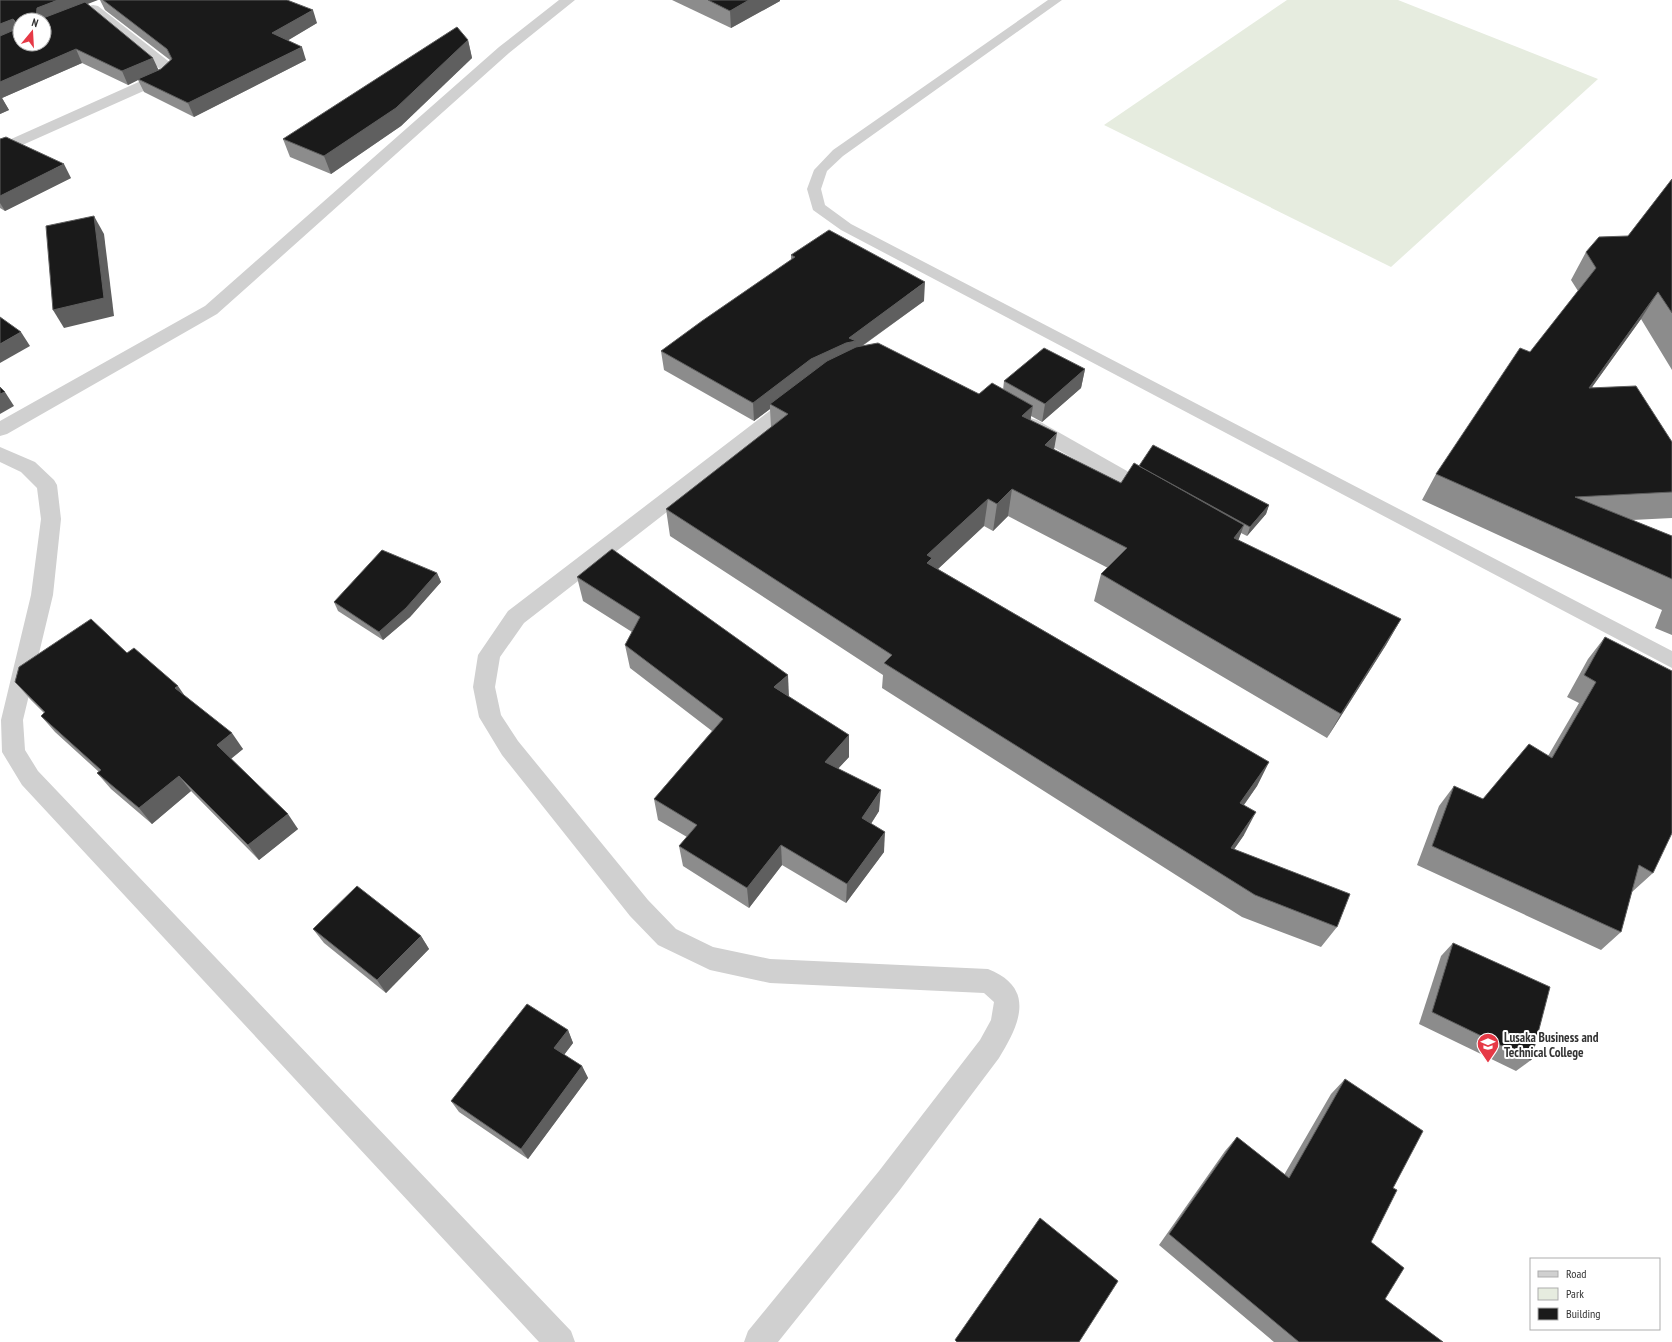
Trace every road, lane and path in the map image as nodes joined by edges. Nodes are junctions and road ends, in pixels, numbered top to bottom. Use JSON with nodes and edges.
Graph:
{"nodes":[{"id":1,"x":568,"y":0,"type":"edge"},
{"id":2,"x":1056,"y":0,"type":"edge"},
{"id":3,"x":107,"y":3,"type":"edge"},
{"id":4,"x":93,"y":9,"type":"junction"},
{"id":5,"x":79,"y":15,"type":"edge"},
{"id":6,"x":0,"y":150,"type":"edge"},
{"id":7,"x":813,"y":388,"type":"edge"},
{"id":8,"x":1012,"y":415,"type":"edge"},
{"id":9,"x":0,"y":429,"type":"edge"},
{"id":10,"x":0,"y":454,"type":"edge"},
{"id":11,"x":1170,"y":504,"type":"edge"},
{"id":12,"x":1672,"y":660,"type":"edge"},
{"id":13,"x":560,"y":1342,"type":"edge"},
{"id":14,"x":759,"y":1342,"type":"edge"}],
"edges":[{"from":1,"to":9,"type":"street"},
{"from":2,"to":12,"type":"lane"},
{"from":3,"to":4,"type":"street"},
{"from":4,"to":5,"type":"street"},
{"from":4,"to":6,"type":"street"},
{"from":7,"to":14,"type":"street"},
{"from":8,"to":11,"type":"street"},
{"from":10,"to":13,"type":"street"}]}
